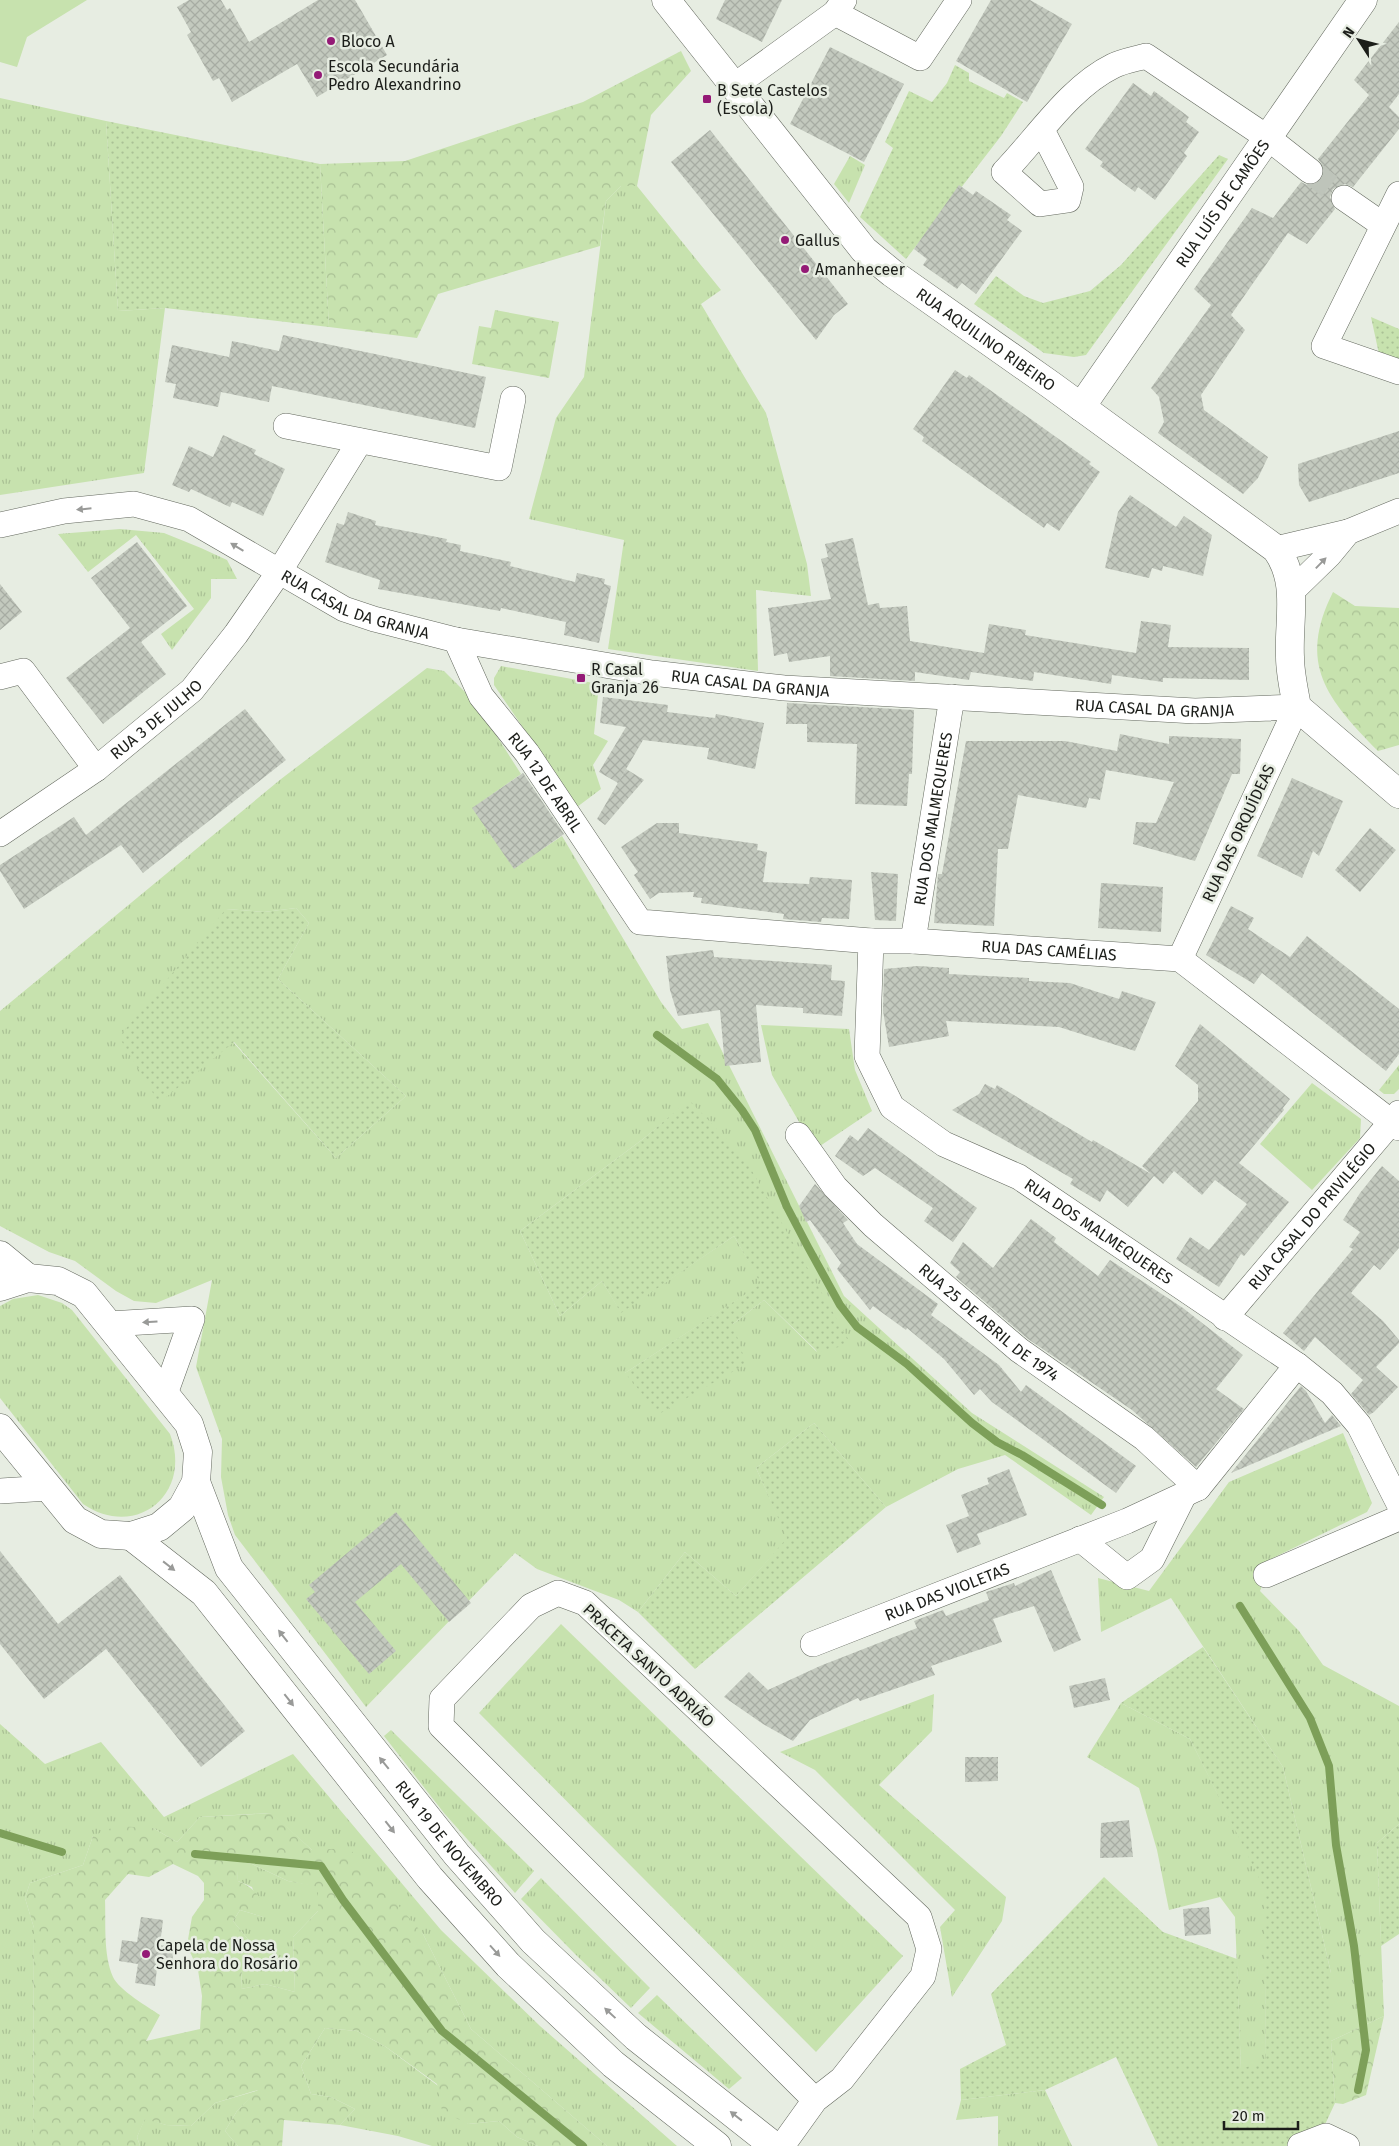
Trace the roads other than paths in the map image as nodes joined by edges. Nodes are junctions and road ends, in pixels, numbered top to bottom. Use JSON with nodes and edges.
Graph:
{"nodes":[{"id":1,"x":666,"y":0,"type":"edge"},
{"id":2,"x":959,"y":0,"type":"edge"},
{"id":3,"x":1363,"y":0,"type":"edge"},
{"id":4,"x":839,"y":6,"type":"edge"},
{"id":5,"x":734,"y":86,"type":"junction"},
{"id":6,"x":1042,"y":130,"type":"dead end"},
{"id":7,"x":1268,"y":138,"type":"junction"},
{"id":8,"x":1310,"y":171,"type":"tunnel mouth"},
{"id":9,"x":1399,"y":194,"type":"edge"},
{"id":10,"x":1344,"y":198,"type":"tunnel mouth"},
{"id":11,"x":1383,"y":225,"type":"junction"},
{"id":12,"x":1399,"y":372,"type":"edge"},
{"id":13,"x":513,"y":400,"type":"dead end"},
{"id":14,"x":1081,"y":407,"type":"junction"},
{"id":15,"x":286,"y":426,"type":"dead end"},
{"id":16,"x":360,"y":441,"type":"junction"},
{"id":17,"x":1399,"y":511,"type":"edge"},
{"id":18,"x":0,"y":525,"type":"edge"},
{"id":19,"x":1348,"y":532,"type":"junction"},
{"id":20,"x":1276,"y":549,"type":"junction"},
{"id":21,"x":279,"y":572,"type":"junction"},
{"id":22,"x":1292,"y":590,"type":"junction"},
{"id":23,"x":456,"y":640,"type":"junction"},
{"id":24,"x":0,"y":677,"type":"edge"},
{"id":25,"x":952,"y":697,"type":"junction"},
{"id":26,"x":1296,"y":706,"type":"junction"},
{"id":27,"x":96,"y":768,"type":"junction"},
{"id":28,"x":1399,"y":794,"type":"edge"},
{"id":29,"x":0,"y":834,"type":"edge"},
{"id":30,"x":640,"y":922,"type":"joint"},
{"id":31,"x":871,"y":941,"type":"junction"},
{"id":32,"x":913,"y":941,"type":"junction"},
{"id":33,"x":1180,"y":959,"type":"junction"},
{"id":34,"x":1396,"y":1121,"type":"edge"},
{"id":35,"x":798,"y":1136,"type":"dead end"},
{"id":36,"x":0,"y":1255,"type":"edge"},
{"id":37,"x":28,"y":1278,"type":"junction"},
{"id":38,"x":0,"y":1287,"type":"edge"},
{"id":39,"x":1225,"y":1318,"type":"junction"},
{"id":40,"x":109,"y":1324,"type":"junction"},
{"id":41,"x":1297,"y":1365,"type":"junction"},
{"id":42,"x":165,"y":1394,"type":"junction"},
{"id":43,"x":0,"y":1428,"type":"edge"},
{"id":44,"x":196,"y":1482,"type":"junction"},
{"id":45,"x":49,"y":1488,"type":"junction"},
{"id":46,"x":0,"y":1491,"type":"edge"},
{"id":47,"x":1191,"y":1491,"type":"junction"},
{"id":48,"x":1399,"y":1504,"type":"edge"},
{"id":49,"x":1399,"y":1518,"type":"edge"},
{"id":50,"x":131,"y":1536,"type":"junction"},
{"id":51,"x":1080,"y":1539,"type":"junction"},
{"id":52,"x":1266,"y":1575,"type":"dead end"},
{"id":53,"x":812,"y":1644,"type":"dead end"},
{"id":54,"x":815,"y":2100,"type":"junction"},
{"id":55,"x":717,"y":2146,"type":"edge"},
{"id":56,"x":774,"y":2146,"type":"edge"},
{"id":57,"x":782,"y":2146,"type":"edge"},
{"id":58,"x":1300,"y":2146,"type":"edge"},
{"id":59,"x":1347,"y":2146,"type":"edge"}],
"edges":[{"from":1,"to":5,"type":"street","name":"RUA AQUILINO RIBEIRO"},
{"from":2,"to":4,"type":"street"},
{"from":3,"to":7,"type":"street","name":"RUA LUÍS DE CAMÕES"},
{"from":4,"to":5,"type":"street"},
{"from":5,"to":14,"type":"street","name":"RUA AQUILINO RIBEIRO"},
{"from":6,"to":7,"type":"street"},
{"from":7,"to":8,"type":"street"},
{"from":7,"to":14,"type":"street","name":"RUA LUÍS DE CAMÕES"},
{"from":9,"to":11,"type":"street"},
{"from":10,"to":11,"type":"street"},
{"from":11,"to":12,"type":"street"},
{"from":13,"to":16,"type":"street"},
{"from":14,"to":20,"type":"street","name":"RUA AQUILINO RIBEIRO"},
{"from":15,"to":16,"type":"street"},
{"from":16,"to":21,"type":"street","name":"RUA 3 DE JULHO"},
{"from":17,"to":19,"type":"street"},
{"from":21,"to":18,"type":"street","name":"RUA CASAL DA GRANJA","one_way":true},
{"from":19,"to":20,"type":"street"},
{"from":22,"to":19,"type":"street","one_way":true},
{"from":20,"to":22,"type":"street","name":"RUA AQUILINO RIBEIRO"},
{"from":21,"to":23,"type":"street","name":"RUA CASAL DA GRANJA"},
{"from":21,"to":27,"type":"street","name":"RUA 3 DE JULHO"},
{"from":22,"to":26,"type":"street","name":"RUA AQUILINO RIBEIRO"},
{"from":23,"to":25,"type":"street","name":"RUA CASAL DA GRANJA"},
{"from":23,"to":30,"type":"street","name":"RUA 12 DE ABRIL"},
{"from":24,"to":27,"type":"street"},
{"from":25,"to":26,"type":"street","name":"RUA CASAL DA GRANJA"},
{"from":25,"to":32,"type":"street","name":"RUA DOS MALMEQUERES"},
{"from":26,"to":28,"type":"street"},
{"from":26,"to":33,"type":"street","name":"RUA DAS ORQUÍDEAS"},
{"from":27,"to":29,"type":"street","name":"RUA 3 DE JULHO"},
{"from":30,"to":31,"type":"street","name":"RUA DAS CAMÉLIAS"},
{"from":31,"to":32,"type":"street","name":"RUA DAS CAMÉLIAS"},
{"from":31,"to":39,"type":"street","name":"RUA DOS MALMEQUERES"},
{"from":32,"to":33,"type":"street","name":"RUA DAS CAMÉLIAS"},
{"from":33,"to":34,"type":"street"},
{"from":34,"to":39,"type":"street","name":"RUA CASAL DO PRIVILÉGIO"},
{"from":35,"to":47,"type":"street","name":"RUA 25 DE ABRIL DE 1974"},
{"from":36,"to":37,"type":"street"},
{"from":37,"to":38,"type":"street","name":"RUA 19 DE NOVEMBRO"},
{"from":37,"to":40,"type":"street","name":"RUA 19 DE NOVEMBRO"},
{"from":39,"to":41,"type":"street","name":"RUA DOS MALMEQUERES"},
{"from":40,"to":42,"type":"street","name":"RUA 19 DE NOVEMBRO"},
{"from":42,"to":40,"type":"street","one_way":true},
{"from":41,"to":47,"type":"street","name":"RUA DAS VIOLETAS"},
{"from":41,"to":48,"type":"street","name":"RUA DOS MALMEQUERES"},
{"from":42,"to":44,"type":"street","name":"RUA 19 DE NOVEMBRO"},
{"from":43,"to":45,"type":"street","name":"RUA 19 DE NOVEMBRO"},
{"from":44,"to":50,"type":"street","name":"RUA 19 DE NOVEMBRO"},
{"from":56,"to":44,"type":"street","name":"RUA 19 DE NOVEMBRO","one_way":true},
{"from":45,"to":46,"type":"street"},
{"from":45,"to":50,"type":"street","name":"RUA 19 DE NOVEMBRO"},
{"from":47,"to":51,"type":"street","name":"RUA DAS VIOLETAS"},
{"from":47,"to":51,"type":"street","name":"RUA DAS VIOLETAS"},
{"from":49,"to":52,"type":"street"},
{"from":50,"to":55,"type":"street","one_way":true},
{"from":51,"to":53,"type":"street","name":"RUA DAS VIOLETAS"},
{"from":54,"to":54,"type":"street","name":"PRACETA SANTO ADRIÃO"},
{"from":54,"to":57,"type":"street","name":"PRACETA SANTO ADRIÃO"},
{"from":58,"to":59,"type":"street"}]}
